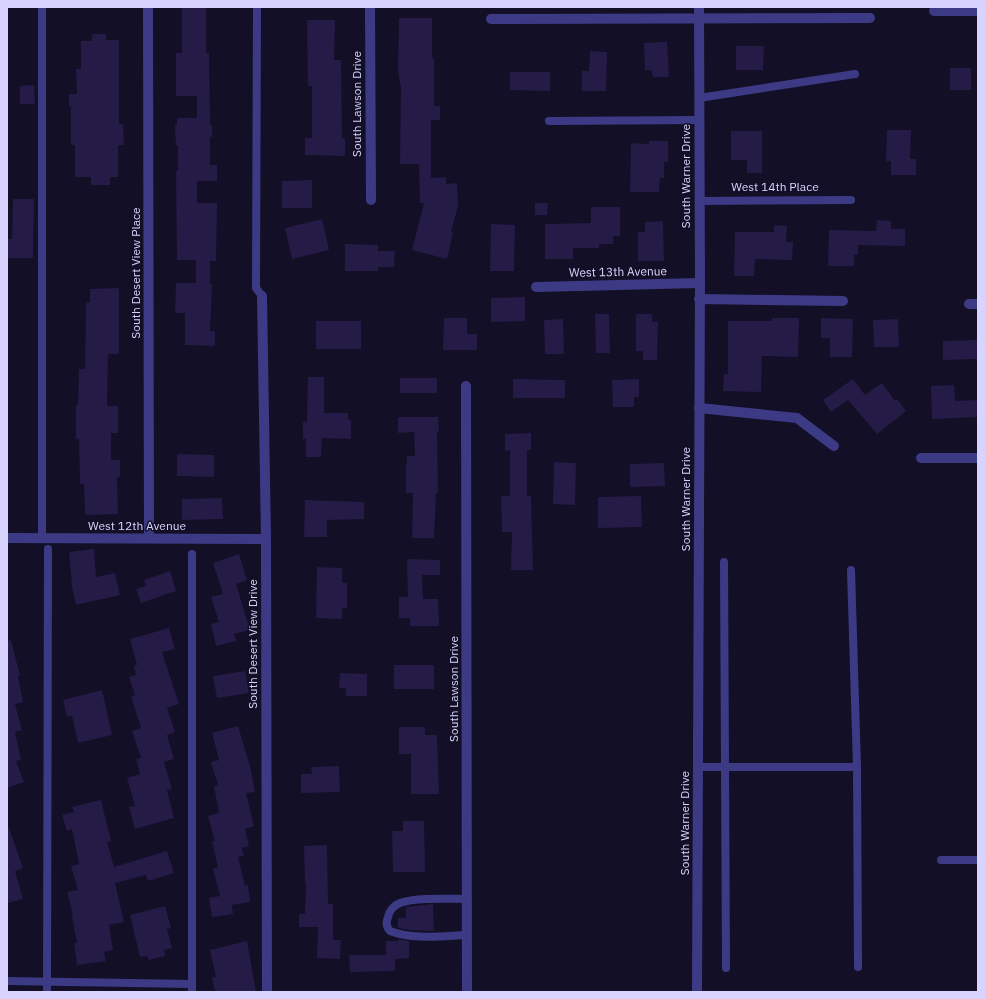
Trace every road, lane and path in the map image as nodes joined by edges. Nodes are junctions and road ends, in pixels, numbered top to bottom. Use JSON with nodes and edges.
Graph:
{"nodes":[{"id":1,"x":42,"y":7,"type":"edge"},
{"id":2,"x":148,"y":7,"type":"edge"},
{"id":3,"x":256,"y":7,"type":"edge"},
{"id":4,"x":370,"y":7,"type":"edge"},
{"id":5,"x":699,"y":7,"type":"edge"},
{"id":6,"x":978,"y":10,"type":"edge"},
{"id":7,"x":934,"y":11,"type":"dead end"},
{"id":8,"x":870,"y":18,"type":"dead end"},
{"id":9,"x":491,"y":19,"type":"dead end"},
{"id":10,"x":699,"y":20,"type":"junction"},
{"id":11,"x":855,"y":74,"type":"dead end"},
{"id":12,"x":699,"y":98,"type":"junction"},
{"id":13,"x":699,"y":120,"type":"junction"},
{"id":14,"x":549,"y":121,"type":"dead end"},
{"id":15,"x":371,"y":200,"type":"dead end"},
{"id":16,"x":851,"y":200,"type":"dead end"},
{"id":17,"x":699,"y":201,"type":"junction"},
{"id":18,"x":700,"y":283,"type":"junction"},
{"id":19,"x":536,"y":287,"type":"dead end"},
{"id":20,"x":262,"y":296,"type":"joint"},
{"id":21,"x":699,"y":299,"type":"junction"},
{"id":22,"x":842,"y":301,"type":"dead end"},
{"id":23,"x":466,"y":386,"type":"dead end"},
{"id":24,"x":699,"y":408,"type":"junction"},
{"id":25,"x":834,"y":446,"type":"dead end"},
{"id":26,"x":921,"y":458,"type":"dead end"},
{"id":27,"x":978,"y":458,"type":"edge"},
{"id":28,"x":7,"y":538,"type":"edge"},
{"id":29,"x":42,"y":538,"type":"junction"},
{"id":30,"x":149,"y":538,"type":"junction"},
{"id":31,"x":266,"y":539,"type":"junction"},
{"id":32,"x":48,"y":549,"type":"dead end"},
{"id":33,"x":192,"y":554,"type":"dead end"},
{"id":34,"x":724,"y":562,"type":"dead end"},
{"id":35,"x":852,"y":570,"type":"dead end"},
{"id":36,"x":698,"y":767,"type":"junction"},
{"id":37,"x":726,"y":767,"type":"junction"},
{"id":38,"x":857,"y":767,"type":"junction"},
{"id":39,"x":941,"y":860,"type":"dead end"},
{"id":40,"x":978,"y":860,"type":"edge"},
{"id":41,"x":467,"y":899,"type":"junction"},
{"id":42,"x":467,"y":935,"type":"junction"},
{"id":43,"x":858,"y":967,"type":"dead end"},
{"id":44,"x":726,"y":968,"type":"dead end"},
{"id":45,"x":7,"y":981,"type":"edge"},
{"id":46,"x":47,"y":981,"type":"junction"},
{"id":47,"x":192,"y":988,"type":"edge"},
{"id":48,"x":47,"y":992,"type":"edge"},
{"id":49,"x":267,"y":992,"type":"edge"},
{"id":50,"x":467,"y":992,"type":"edge"},
{"id":51,"x":697,"y":992,"type":"edge"}],
"edges":[{"from":1,"to":29,"type":"lane"},
{"from":2,"to":30,"type":"street","name":"South Desert View Place"},
{"from":3,"to":20,"type":"lane"},
{"from":4,"to":15,"type":"street","name":"South Lawson Drive"},
{"from":5,"to":10,"type":"street","name":"South Warner Drive"},
{"from":6,"to":7,"type":"street"},
{"from":8,"to":10,"type":"street"},
{"from":9,"to":10,"type":"street"},
{"from":10,"to":12,"type":"street","name":"South Warner Drive"},
{"from":11,"to":12,"type":"lane"},
{"from":12,"to":13,"type":"street","name":"South Warner Drive"},
{"from":13,"to":14,"type":"lane"},
{"from":13,"to":17,"type":"street","name":"South Warner Drive"},
{"from":16,"to":17,"type":"lane","name":"West 14th Place"},
{"from":17,"to":18,"type":"street","name":"South Warner Drive"},
{"from":18,"to":19,"type":"street","name":"West 13th Avenue"},
{"from":18,"to":21,"type":"street","name":"South Warner Drive"},
{"from":20,"to":31,"type":"street","name":"South Desert View Drive"},
{"from":21,"to":22,"type":"street"},
{"from":21,"to":24,"type":"street","name":"South Warner Drive"},
{"from":23,"to":41,"type":"street","name":"South Lawson Drive"},
{"from":24,"to":25,"type":"street"},
{"from":24,"to":36,"type":"street","name":"South Warner Drive"},
{"from":26,"to":27,"type":"street"},
{"from":28,"to":29,"type":"street","name":"West 12th Avenue"},
{"from":29,"to":30,"type":"street","name":"West 12th Avenue"},
{"from":30,"to":31,"type":"street","name":"West 12th Avenue"},
{"from":31,"to":49,"type":"street","name":"South Desert View Drive"},
{"from":32,"to":46,"type":"lane"},
{"from":33,"to":47,"type":"lane"},
{"from":34,"to":37,"type":"lane"},
{"from":35,"to":38,"type":"lane"},
{"from":36,"to":37,"type":"lane"},
{"from":36,"to":51,"type":"street","name":"South Warner Drive"},
{"from":37,"to":38,"type":"lane"},
{"from":37,"to":44,"type":"lane"},
{"from":38,"to":43,"type":"lane"},
{"from":39,"to":40,"type":"lane"},
{"from":41,"to":42,"type":"street","name":"South Lawson Drive"},
{"from":41,"to":42,"type":"lane"},
{"from":42,"to":50,"type":"street","name":"South Lawson Drive"},
{"from":45,"to":46,"type":"lane"},
{"from":46,"to":47,"type":"lane"},
{"from":46,"to":48,"type":"lane"}]}
